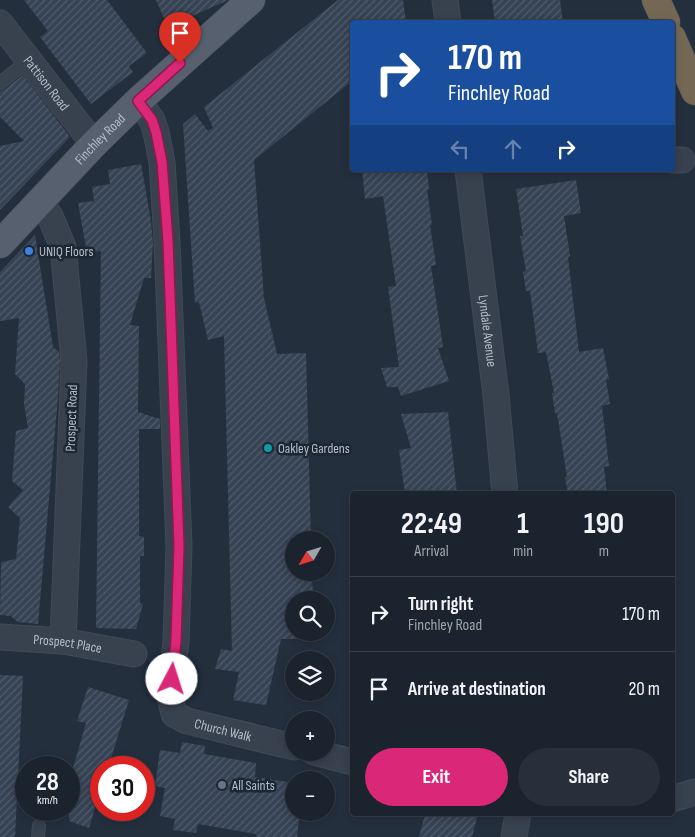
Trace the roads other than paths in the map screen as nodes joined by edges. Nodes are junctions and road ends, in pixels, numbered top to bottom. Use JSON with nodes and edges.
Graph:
{"nodes":[{"id":1,"x":445,"y":0,"type":"edge"},
{"id":2,"x":656,"y":0,"type":"edge"},
{"id":3,"x":239,"y":4,"type":"edge"},
{"id":4,"x":448,"y":20,"type":"edge"},
{"id":5,"x":665,"y":20,"type":"edge"},
{"id":6,"x":0,"y":23,"type":"edge"},
{"id":7,"x":675,"y":45,"type":"edge"},
{"id":8,"x":29,"y":60,"type":"junction"},
{"id":9,"x":0,"y":83,"type":"edge"},
{"id":10,"x":695,"y":91,"type":"edge"},
{"id":11,"x":138,"y":101,"type":"junction"},
{"id":12,"x":94,"y":144,"type":"junction"},
{"id":13,"x":468,"y":172,"type":"edge"},
{"id":14,"x":40,"y":202,"type":"junction"},
{"id":15,"x":0,"y":244,"type":"edge"},
{"id":16,"x":505,"y":491,"type":"edge"},
{"id":17,"x":0,"y":637,"type":"edge"},
{"id":18,"x":63,"y":641,"type":"junction"},
{"id":19,"x":134,"y":654,"type":"dead end"},
{"id":20,"x":285,"y":745,"type":"edge"},
{"id":21,"x":335,"y":758,"type":"edge"},
{"id":22,"x":350,"y":761,"type":"edge"},
{"id":23,"x":695,"y":792,"type":"edge"},
{"id":24,"x":675,"y":797,"type":"edge"},
{"id":25,"x":518,"y":816,"type":"edge"},
{"id":26,"x":514,"y":837,"type":"edge"}],
"edges":[{"from":1,"to":4,"type":"street"},
{"from":2,"to":5,"type":"highway"},
{"from":3,"to":11,"type":"main road","name":"Finchley Road"},
{"from":6,"to":8,"type":"street","name":"Pattison Road"},
{"from":7,"to":10,"type":"highway"},
{"from":8,"to":9,"type":"lane"},
{"from":8,"to":12,"type":"street","name":"Pattison Road"},
{"from":11,"to":12,"type":"main road","name":"Finchley Road"},
{"from":11,"to":20,"type":"street","name":"Church Walk"},
{"from":12,"to":14,"type":"main road","name":"Finchley Road"},
{"from":13,"to":16,"type":"street","name":"Lyndale Avenue"},
{"from":14,"to":15,"type":"main road","name":"Finchley Road"},
{"from":14,"to":18,"type":"street","name":"Prospect Road"},
{"from":17,"to":18,"type":"street","name":"Prospect Place"},
{"from":18,"to":19,"type":"street","name":"Prospect Place"},
{"from":21,"to":22,"type":"street"},
{"from":23,"to":24,"type":"street"},
{"from":25,"to":26,"type":"street"}]}
